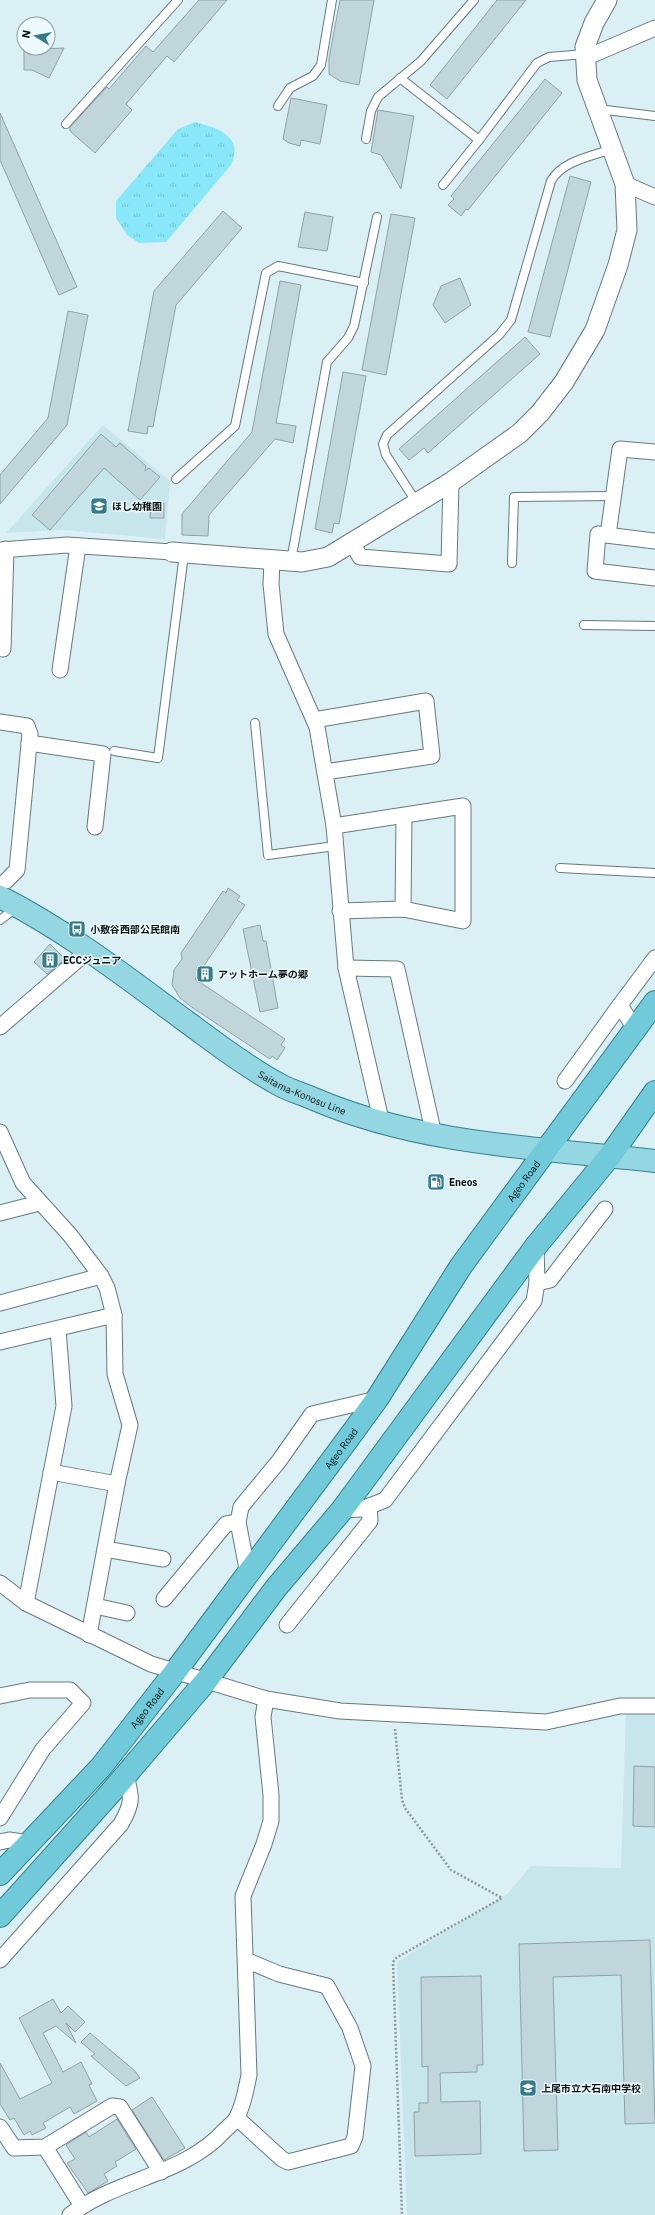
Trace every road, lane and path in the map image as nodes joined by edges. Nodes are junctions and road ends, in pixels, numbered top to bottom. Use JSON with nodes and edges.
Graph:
{"nodes":[{"id":1,"x":178,"y":0,"type":"edge"},
{"id":2,"x":332,"y":0,"type":"edge"},
{"id":3,"x":474,"y":0,"type":"edge"},
{"id":4,"x":607,"y":0,"type":"edge"},
{"id":5,"x":655,"y":28,"type":"edge"},
{"id":6,"x":585,"y":56,"type":"junction"},
{"id":7,"x":400,"y":78,"type":"junction"},
{"id":8,"x":278,"y":106,"type":"dead end"},
{"id":9,"x":598,"y":109,"type":"junction"},
{"id":10,"x":655,"y":116,"type":"edge"},
{"id":11,"x":66,"y":124,"type":"dead end"},
{"id":12,"x":366,"y":139,"type":"dead end"},
{"id":13,"x":479,"y":140,"type":"junction"},
{"id":14,"x":612,"y":149,"type":"junction"},
{"id":15,"x":625,"y":184,"type":"junction"},
{"id":16,"x":443,"y":185,"type":"dead end"},
{"id":17,"x":655,"y":197,"type":"edge"},
{"id":18,"x":377,"y":217,"type":"dead end"},
{"id":19,"x":364,"y":283,"type":"junction"},
{"id":20,"x":655,"y":452,"type":"edge"},
{"id":21,"x":176,"y":479,"type":"dead end"},
{"id":22,"x":450,"y":482,"type":"junction"},
{"id":23,"x":614,"y":496,"type":"junction"},
{"id":24,"x":417,"y":503,"type":"junction"},
{"id":25,"x":608,"y":536,"type":"junction"},
{"id":26,"x":655,"y":541,"type":"edge"},
{"id":27,"x":352,"y":542,"type":"junction"},
{"id":28,"x":78,"y":546,"type":"junction"},
{"id":29,"x":3,"y":550,"type":"edge"},
{"id":30,"x":178,"y":553,"type":"junction"},
{"id":31,"x":272,"y":561,"type":"junction"},
{"id":32,"x":291,"y":562,"type":"junction"},
{"id":33,"x":512,"y":563,"type":"dead end"},
{"id":34,"x":655,"y":578,"type":"edge"},
{"id":35,"x":584,"y":625,"type":"dead end"},
{"id":36,"x":655,"y":626,"type":"edge"},
{"id":37,"x":3,"y":649,"type":"dead end"},
{"id":38,"x":60,"y":670,"type":"dead end"},
{"id":39,"x":314,"y":720,"type":"junction"},
{"id":40,"x":0,"y":722,"type":"edge"},
{"id":41,"x":255,"y":723,"type":"dead end"},
{"id":42,"x":29,"y":743,"type":"junction"},
{"id":43,"x":114,"y":751,"type":"dead end"},
{"id":44,"x":325,"y":772,"type":"junction"},
{"id":45,"x":404,"y":816,"type":"junction"},
{"id":46,"x":334,"y":826,"type":"junction"},
{"id":47,"x":95,"y":827,"type":"dead end"},
{"id":48,"x":335,"y":846,"type":"junction"},
{"id":49,"x":560,"y":868,"type":"dead end"},
{"id":50,"x":655,"y":873,"type":"edge"},
{"id":51,"x":5,"y":897,"type":"edge"},
{"id":52,"x":403,"y":909,"type":"junction"},
{"id":53,"x":340,"y":911,"type":"junction"},
{"id":54,"x":89,"y":950,"type":"junction"},
{"id":55,"x":655,"y":958,"type":"edge"},
{"id":56,"x":346,"y":968,"type":"junction"},
{"id":57,"x":655,"y":1002,"type":"edge"},
{"id":58,"x":620,"y":1005,"type":"junction"},
{"id":59,"x":0,"y":1027,"type":"edge"},
{"id":60,"x":635,"y":1029,"type":"junction"},
{"id":61,"x":565,"y":1081,"type":"dead end"},
{"id":62,"x":655,"y":1092,"type":"edge"},
{"id":63,"x":382,"y":1124,"type":"junction"},
{"id":64,"x":0,"y":1132,"type":"edge"},
{"id":65,"x":434,"y":1135,"type":"junction"},
{"id":66,"x":546,"y":1151,"type":"junction"},
{"id":67,"x":610,"y":1156,"type":"junction"},
{"id":68,"x":655,"y":1161,"type":"edge"},
{"id":69,"x":39,"y":1203,"type":"junction"},
{"id":70,"x":605,"y":1209,"type":"dead end"},
{"id":71,"x":0,"y":1213,"type":"edge"},
{"id":72,"x":536,"y":1246,"type":"junction"},
{"id":73,"x":101,"y":1276,"type":"junction"},
{"id":74,"x":537,"y":1283,"type":"junction"},
{"id":75,"x":0,"y":1303,"type":"edge"},
{"id":76,"x":114,"y":1315,"type":"junction"},
{"id":77,"x":58,"y":1328,"type":"junction"},
{"id":78,"x":0,"y":1342,"type":"edge"},
{"id":79,"x":377,"y":1399,"type":"junction"},
{"id":80,"x":51,"y":1472,"type":"junction"},
{"id":81,"x":117,"y":1484,"type":"junction"},
{"id":82,"x":369,"y":1506,"type":"junction"},
{"id":83,"x":342,"y":1510,"type":"junction"},
{"id":84,"x":238,"y":1522,"type":"junction"},
{"id":85,"x":105,"y":1548,"type":"junction"},
{"id":86,"x":163,"y":1559,"type":"dead end"},
{"id":87,"x":248,"y":1574,"type":"junction"},
{"id":88,"x":0,"y":1583,"type":"edge"},
{"id":89,"x":164,"y":1599,"type":"dead end"},
{"id":90,"x":26,"y":1603,"type":"junction"},
{"id":91,"x":95,"y":1606,"type":"junction"},
{"id":92,"x":126,"y":1613,"type":"dead end"},
{"id":93,"x":287,"y":1625,"type":"dead end"},
{"id":94,"x":89,"y":1635,"type":"junction"},
{"id":95,"x":175,"y":1672,"type":"junction"},
{"id":96,"x":206,"y":1681,"type":"junction"},
{"id":97,"x":0,"y":1696,"type":"edge"},
{"id":98,"x":266,"y":1699,"type":"junction"},
{"id":99,"x":655,"y":1706,"type":"edge"},
{"id":100,"x":394,"y":1713,"type":"junction"},
{"id":101,"x":126,"y":1775,"type":"junction"},
{"id":102,"x":0,"y":1818,"type":"edge"},
{"id":103,"x":0,"y":1842,"type":"edge"},
{"id":104,"x":29,"y":1843,"type":"junction"},
{"id":105,"x":0,"y":1874,"type":"edge"},
{"id":106,"x":0,"y":1916,"type":"edge"},
{"id":107,"x":0,"y":1960,"type":"edge"},
{"id":108,"x":246,"y":1960,"type":"junction"},
{"id":109,"x":237,"y":2118,"type":"junction"},
{"id":110,"x":0,"y":2127,"type":"edge"},
{"id":111,"x":45,"y":2147,"type":"junction"},
{"id":112,"x":161,"y":2172,"type":"junction"},
{"id":113,"x":76,"y":2211,"type":"edge"},
{"id":114,"x":402,"y":2215,"type":"edge"}],
"edges":[{"from":1,"to":11,"type":"lane"},
{"from":2,"to":8,"type":"lane"},
{"from":3,"to":7,"type":"lane"},
{"from":4,"to":6,"type":"street"},
{"from":5,"to":6,"type":"street"},
{"from":6,"to":9,"type":"street"},
{"from":6,"to":13,"type":"lane"},
{"from":7,"to":12,"type":"lane"},
{"from":7,"to":13,"type":"lane"},
{"from":9,"to":10,"type":"lane"},
{"from":9,"to":14,"type":"street"},
{"from":13,"to":16,"type":"lane"},
{"from":14,"to":15,"type":"street"},
{"from":14,"to":24,"type":"lane"},
{"from":15,"to":17,"type":"street"},
{"from":15,"to":22,"type":"street"},
{"from":18,"to":19,"type":"lane"},
{"from":19,"to":21,"type":"lane"},
{"from":19,"to":32,"type":"lane"},
{"from":20,"to":23,"type":"street"},
{"from":22,"to":24,"type":"street"},
{"from":22,"to":27,"type":"street"},
{"from":23,"to":25,"type":"street"},
{"from":23,"to":33,"type":"lane"},
{"from":24,"to":27,"type":"street"},
{"from":25,"to":26,"type":"street"},
{"from":25,"to":34,"type":"street"},
{"from":27,"to":32,"type":"street"},
{"from":28,"to":29,"type":"street"},
{"from":28,"to":30,"type":"street"},
{"from":28,"to":38,"type":"street"},
{"from":29,"to":37,"type":"street"},
{"from":30,"to":31,"type":"street"},
{"from":30,"to":43,"type":"lane"},
{"from":31,"to":32,"type":"street"},
{"from":31,"to":39,"type":"street"},
{"from":35,"to":36,"type":"lane"},
{"from":39,"to":44,"type":"street"},
{"from":39,"to":44,"type":"street"},
{"from":40,"to":42,"type":"street"},
{"from":41,"to":48,"type":"lane"},
{"from":42,"to":47,"type":"street"},
{"from":42,"to":51,"type":"street"},
{"from":44,"to":46,"type":"street"},
{"from":45,"to":46,"type":"street"},
{"from":45,"to":52,"type":"street"},
{"from":45,"to":52,"type":"street"},
{"from":46,"to":48,"type":"street"},
{"from":48,"to":53,"type":"street"},
{"from":49,"to":50,"type":"lane"},
{"from":51,"to":54,"type":"main road","name":"Saitama-Konosu Line"},
{"from":52,"to":53,"type":"street"},
{"from":53,"to":56,"type":"street"},
{"from":54,"to":59,"type":"street"},
{"from":54,"to":63,"type":"main road","name":"Saitama-Konosu Line"},
{"from":55,"to":58,"type":"street"},
{"from":56,"to":63,"type":"street"},
{"from":56,"to":65,"type":"street"},
{"from":57,"to":60,"type":"highway","name":"Ageo Road"},
{"from":58,"to":60,"type":"street"},
{"from":58,"to":61,"type":"street"},
{"from":60,"to":66,"type":"highway","name":"Ageo Road"},
{"from":62,"to":67,"type":"highway"},
{"from":63,"to":65,"type":"main road","name":"Saitama-Konosu Line"},
{"from":64,"to":69,"type":"street"},
{"from":65,"to":66,"type":"main road","name":"Saitama-Konosu Line"},
{"from":66,"to":67,"type":"main road","name":"Saitama-Konosu Line"},
{"from":66,"to":79,"type":"highway","name":"Ageo Road"},
{"from":67,"to":68,"type":"main road","name":"Saitama-Konosu Line"},
{"from":67,"to":72,"type":"highway"},
{"from":69,"to":71,"type":"street"},
{"from":69,"to":73,"type":"street"},
{"from":70,"to":74,"type":"street"},
{"from":72,"to":74,"type":"street"},
{"from":72,"to":83,"type":"highway"},
{"from":73,"to":75,"type":"street"},
{"from":73,"to":76,"type":"street"},
{"from":74,"to":82,"type":"street"},
{"from":76,"to":77,"type":"street"},
{"from":76,"to":81,"type":"street"},
{"from":77,"to":78,"type":"street"},
{"from":77,"to":80,"type":"street"},
{"from":79,"to":84,"type":"street"},
{"from":79,"to":87,"type":"highway","name":"Ageo Road"},
{"from":80,"to":81,"type":"street"},
{"from":80,"to":90,"type":"street"},
{"from":81,"to":85,"type":"street"},
{"from":82,"to":83,"type":"street"},
{"from":82,"to":93,"type":"street"},
{"from":83,"to":96,"type":"highway"},
{"from":84,"to":87,"type":"street"},
{"from":84,"to":89,"type":"street"},
{"from":85,"to":86,"type":"street"},
{"from":85,"to":91,"type":"street"},
{"from":87,"to":95,"type":"highway","name":"Ageo Road"},
{"from":88,"to":90,"type":"street"},
{"from":90,"to":94,"type":"street"},
{"from":91,"to":92,"type":"street"},
{"from":91,"to":94,"type":"street"},
{"from":94,"to":95,"type":"street"},
{"from":95,"to":96,"type":"street"},
{"from":95,"to":104,"type":"highway","name":"Ageo Road"},
{"from":96,"to":98,"type":"street"},
{"from":96,"to":101,"type":"highway"},
{"from":97,"to":102,"type":"street"},
{"from":98,"to":100,"type":"street"},
{"from":98,"to":108,"type":"street"},
{"from":99,"to":100,"type":"street"},
{"from":100,"to":114,"type":"path"},
{"from":101,"to":106,"type":"highway"},
{"from":101,"to":107,"type":"street"},
{"from":103,"to":104,"type":"street"},
{"from":104,"to":105,"type":"highway","name":"Ageo Road"},
{"from":108,"to":109,"type":"street"},
{"from":108,"to":109,"type":"street"},
{"from":109,"to":112,"type":"street"},
{"from":110,"to":111,"type":"street"},
{"from":111,"to":112,"type":"street"},
{"from":111,"to":113,"type":"street"},
{"from":112,"to":113,"type":"street"}]}
